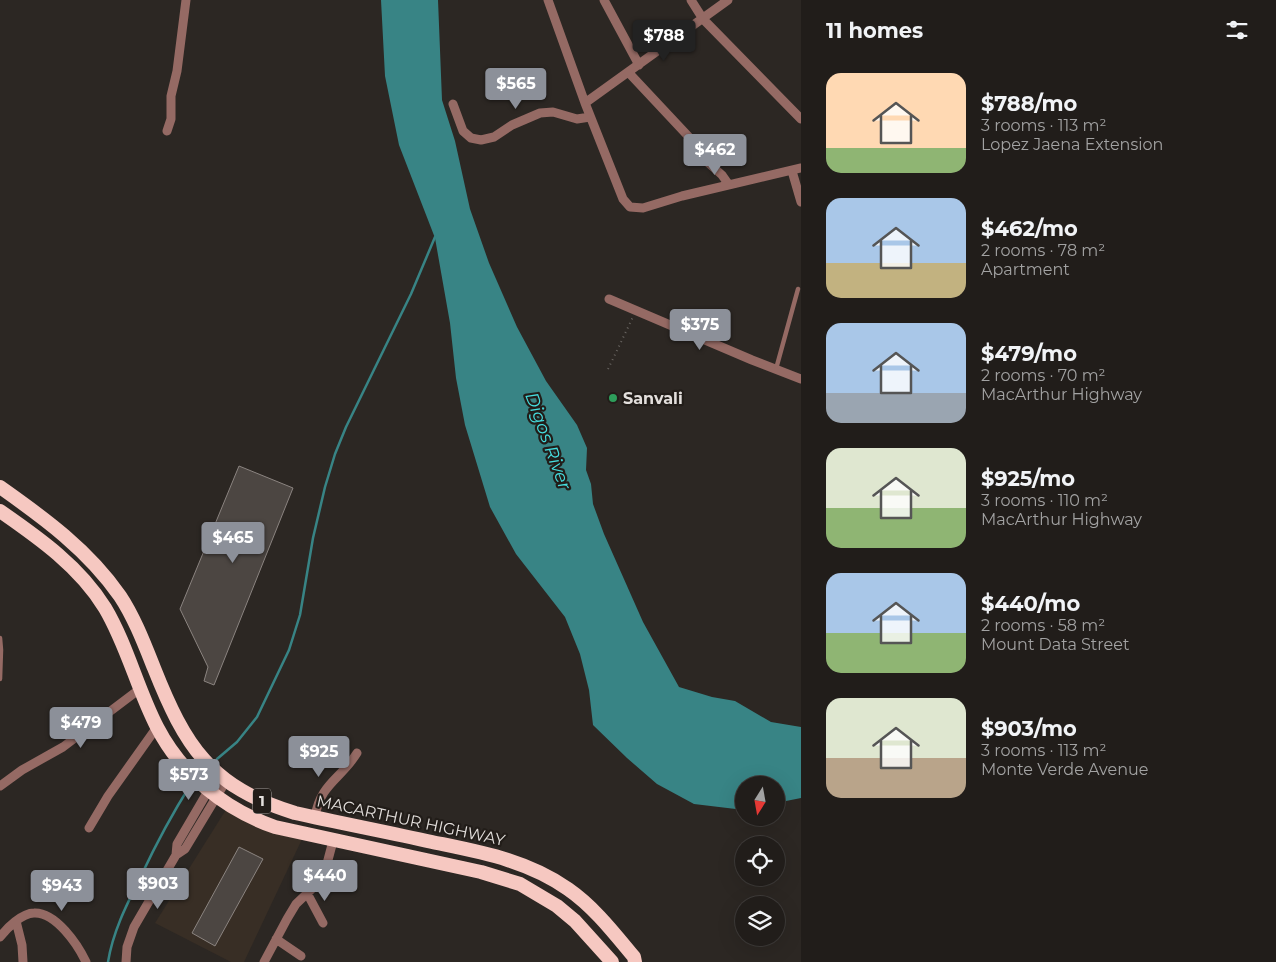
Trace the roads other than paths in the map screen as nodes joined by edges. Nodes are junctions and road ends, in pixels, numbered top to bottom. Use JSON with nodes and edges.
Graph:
{"nodes":[{"id":1,"x":186,"y":0,"type":"edge"},
{"id":2,"x":548,"y":0,"type":"edge"},
{"id":3,"x":604,"y":0,"type":"edge"},
{"id":4,"x":691,"y":0,"type":"edge"},
{"id":5,"x":728,"y":0,"type":"edge"},
{"id":6,"x":703,"y":19,"type":"junction"},
{"id":7,"x":639,"y":65,"type":"junction"},
{"id":8,"x":628,"y":73,"type":"junction"},
{"id":9,"x":585,"y":103,"type":"junction"},
{"id":10,"x":453,"y":104,"type":"dead end"},
{"id":11,"x":590,"y":117,"type":"junction"},
{"id":12,"x":801,"y":119,"type":"edge"},
{"id":13,"x":167,"y":131,"type":"dead end"},
{"id":14,"x":796,"y":170,"type":"edge"},
{"id":15,"x":728,"y":185,"type":"junction"},
{"id":16,"x":801,"y":202,"type":"edge"},
{"id":17,"x":798,"y":289,"type":"dead end"},
{"id":18,"x":609,"y":299,"type":"dead end"},
{"id":19,"x":776,"y":369,"type":"junction"},
{"id":20,"x":801,"y":379,"type":"edge"},
{"id":21,"x":0,"y":487,"type":"edge"},
{"id":22,"x":0,"y":511,"type":"edge"},
{"id":23,"x":0,"y":638,"type":"edge"},
{"id":24,"x":0,"y":679,"type":"edge"},
{"id":25,"x":141,"y":688,"type":"junction"},
{"id":26,"x":157,"y":727,"type":"junction"},
{"id":27,"x":356,"y":753,"type":"dead end"},
{"id":28,"x":222,"y":778,"type":"junction"},
{"id":29,"x":0,"y":786,"type":"edge"},
{"id":30,"x":213,"y":795,"type":"junction"},
{"id":31,"x":315,"y":817,"type":"junction"},
{"id":32,"x":90,"y":828,"type":"dead end"},
{"id":33,"x":333,"y":841,"type":"junction"},
{"id":34,"x":307,"y":893,"type":"junction"},
{"id":35,"x":16,"y":921,"type":"junction"},
{"id":36,"x":323,"y":923,"type":"dead end"},
{"id":37,"x":0,"y":937,"type":"edge"},
{"id":38,"x":276,"y":939,"type":"junction"},
{"id":39,"x":301,"y":956,"type":"dead end"},
{"id":40,"x":23,"y":962,"type":"edge"},
{"id":41,"x":86,"y":962,"type":"edge"},
{"id":42,"x":126,"y":962,"type":"edge"},
{"id":43,"x":264,"y":962,"type":"edge"},
{"id":44,"x":612,"y":962,"type":"edge"},
{"id":45,"x":636,"y":962,"type":"edge"}],
"edges":[{"from":1,"to":13,"type":"street"},
{"from":2,"to":9,"type":"street"},
{"from":3,"to":7,"type":"street"},
{"from":4,"to":6,"type":"street"},
{"from":5,"to":6,"type":"street"},
{"from":6,"to":7,"type":"street"},
{"from":6,"to":12,"type":"street"},
{"from":7,"to":8,"type":"street"},
{"from":8,"to":9,"type":"street"},
{"from":8,"to":15,"type":"street"},
{"from":9,"to":11,"type":"street"},
{"from":10,"to":11,"type":"street"},
{"from":11,"to":15,"type":"street"},
{"from":14,"to":15,"type":"street"},
{"from":14,"to":16,"type":"street"},
{"from":17,"to":19,"type":"lane"},
{"from":18,"to":19,"type":"street"},
{"from":19,"to":20,"type":"street"},
{"from":21,"to":28,"type":"highway","name":"MACARTHUR HIGHWAY","number":"1"},
{"from":22,"to":25,"type":"highway","number":"1"},
{"from":23,"to":24,"type":"lane"},
{"from":25,"to":26,"type":"highway","number":"1"},
{"from":25,"to":29,"type":"street"},
{"from":26,"to":30,"type":"highway","number":"1"},
{"from":26,"to":32,"type":"street"},
{"from":27,"to":31,"type":"street"},
{"from":28,"to":30,"type":"street"},
{"from":28,"to":31,"type":"highway","name":"MACARTHUR HIGHWAY","number":"1"},
{"from":30,"to":33,"type":"highway","number":"1"},
{"from":30,"to":42,"type":"street"},
{"from":31,"to":45,"type":"highway","name":"MACARTHUR HIGHWAY","number":"1"},
{"from":33,"to":34,"type":"street"},
{"from":33,"to":44,"type":"highway","number":"1"},
{"from":34,"to":36,"type":"street"},
{"from":34,"to":38,"type":"street"},
{"from":35,"to":37,"type":"street"},
{"from":35,"to":40,"type":"street"},
{"from":35,"to":41,"type":"street"},
{"from":38,"to":39,"type":"street"},
{"from":38,"to":43,"type":"street"}]}
